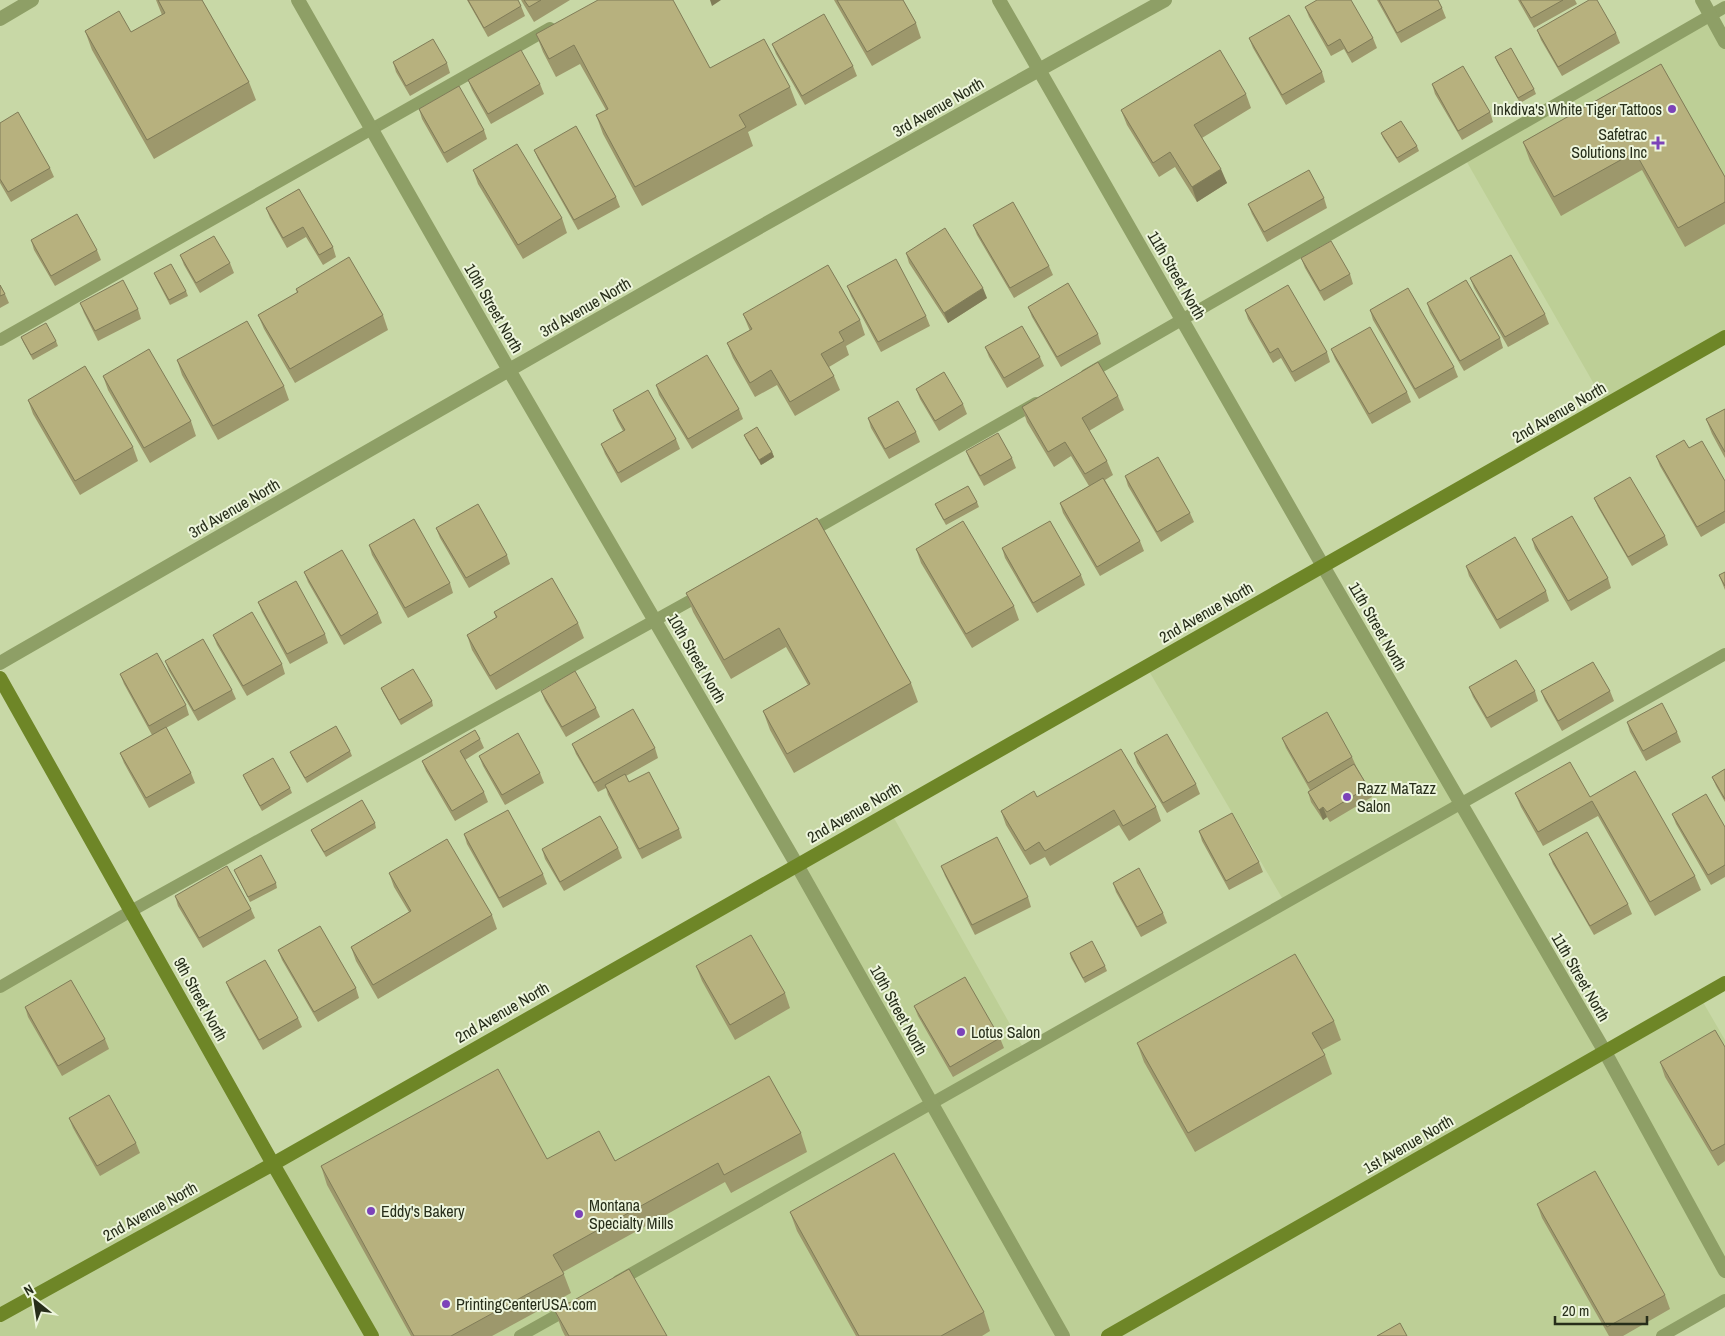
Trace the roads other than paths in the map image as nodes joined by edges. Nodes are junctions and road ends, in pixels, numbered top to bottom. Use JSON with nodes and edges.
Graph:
{"nodes":[{"id":1,"x":32,"y":0,"type":"edge"},
{"id":2,"x":298,"y":0,"type":"edge"},
{"id":3,"x":999,"y":0,"type":"edge"},
{"id":4,"x":1165,"y":0,"type":"edge"},
{"id":5,"x":1702,"y":0,"type":"edge"},
{"id":6,"x":1725,"y":7,"type":"edge"},
{"id":7,"x":1710,"y":15,"type":"junction"},
{"id":8,"x":0,"y":19,"type":"edge"},
{"id":9,"x":565,"y":19,"type":"edge"},
{"id":10,"x":1725,"y":42,"type":"edge"},
{"id":11,"x":1039,"y":70,"type":"junction"},
{"id":12,"x":372,"y":129,"type":"junction"},
{"id":13,"x":1182,"y":320,"type":"junction"},
{"id":14,"x":1725,"y":337,"type":"edge"},
{"id":15,"x":0,"y":340,"type":"edge"},
{"id":16,"x":510,"y":370,"type":"junction"},
{"id":17,"x":1078,"y":379,"type":"edge"},
{"id":18,"x":1043,"y":399,"type":"edge"},
{"id":19,"x":801,"y":537,"type":"edge"},
{"id":20,"x":1323,"y":566,"type":"junction"},
{"id":21,"x":715,"y":586,"type":"edge"},
{"id":22,"x":655,"y":620,"type":"junction"},
{"id":23,"x":1725,"y":654,"type":"edge"},
{"id":24,"x":0,"y":663,"type":"edge"},
{"id":25,"x":0,"y":678,"type":"edge"},
{"id":26,"x":1460,"y":803,"type":"junction"},
{"id":27,"x":797,"y":865,"type":"junction"},
{"id":28,"x":131,"y":911,"type":"junction"},
{"id":29,"x":1725,"y":983,"type":"edge"},
{"id":30,"x":0,"y":987,"type":"edge"},
{"id":31,"x":1604,"y":1052,"type":"junction"},
{"id":32,"x":932,"y":1104,"type":"junction"},
{"id":33,"x":273,"y":1164,"type":"junction"},
{"id":34,"x":1725,"y":1271,"type":"edge"},
{"id":35,"x":609,"y":1286,"type":"edge"},
{"id":36,"x":583,"y":1300,"type":"edge"},
{"id":37,"x":1725,"y":1300,"type":"edge"},
{"id":38,"x":0,"y":1315,"type":"edge"},
{"id":39,"x":372,"y":1336,"type":"edge"},
{"id":40,"x":520,"y":1336,"type":"edge"},
{"id":41,"x":1063,"y":1336,"type":"edge"},
{"id":42,"x":1108,"y":1336,"type":"edge"},
{"id":43,"x":1662,"y":1336,"type":"edge"}],
"edges":[{"from":1,"to":8,"type":"street"},
{"from":2,"to":12,"type":"street","name":"10th Street North"},
{"from":3,"to":11,"type":"street","name":"11th Street North"},
{"from":4,"to":11,"type":"street","name":"3rd Avenue North"},
{"from":5,"to":7,"type":"street"},
{"from":6,"to":7,"type":"lane"},
{"from":7,"to":10,"type":"street"},
{"from":7,"to":13,"type":"lane"},
{"from":9,"to":12,"type":"lane"},
{"from":11,"to":13,"type":"street","name":"11th Street North"},
{"from":11,"to":16,"type":"street","name":"3rd Avenue North"},
{"from":12,"to":15,"type":"lane"},
{"from":12,"to":16,"type":"street","name":"10th Street North"},
{"from":13,"to":17,"type":"lane"},
{"from":13,"to":20,"type":"street","name":"11th Street North"},
{"from":14,"to":20,"type":"main road","name":"2nd Avenue North"},
{"from":16,"to":22,"type":"street","name":"10th Street North"},
{"from":16,"to":24,"type":"street","name":"3rd Avenue North"},
{"from":18,"to":19,"type":"lane"},
{"from":20,"to":26,"type":"street","name":"11th Street North"},
{"from":20,"to":27,"type":"main road","name":"2nd Avenue North"},
{"from":21,"to":22,"type":"lane"},
{"from":22,"to":27,"type":"street","name":"10th Street North"},
{"from":22,"to":28,"type":"lane"},
{"from":23,"to":26,"type":"lane"},
{"from":25,"to":28,"type":"main road","name":"9th Street North"},
{"from":26,"to":31,"type":"street","name":"11th Street North"},
{"from":26,"to":32,"type":"lane"},
{"from":27,"to":32,"type":"street","name":"10th Street North"},
{"from":27,"to":33,"type":"main road","name":"2nd Avenue North"},
{"from":28,"to":30,"type":"lane"},
{"from":28,"to":33,"type":"main road","name":"9th Street North"},
{"from":29,"to":31,"type":"main road","name":"1st Avenue North"},
{"from":31,"to":34,"type":"street","name":"11th Street North"},
{"from":31,"to":42,"type":"main road","name":"1st Avenue North"},
{"from":32,"to":35,"type":"lane"},
{"from":32,"to":41,"type":"street","name":"10th Street North"},
{"from":33,"to":38,"type":"main road","name":"2nd Avenue North"},
{"from":33,"to":39,"type":"main road","name":"9th Street North"},
{"from":36,"to":40,"type":"lane"},
{"from":37,"to":43,"type":"lane"}]}
